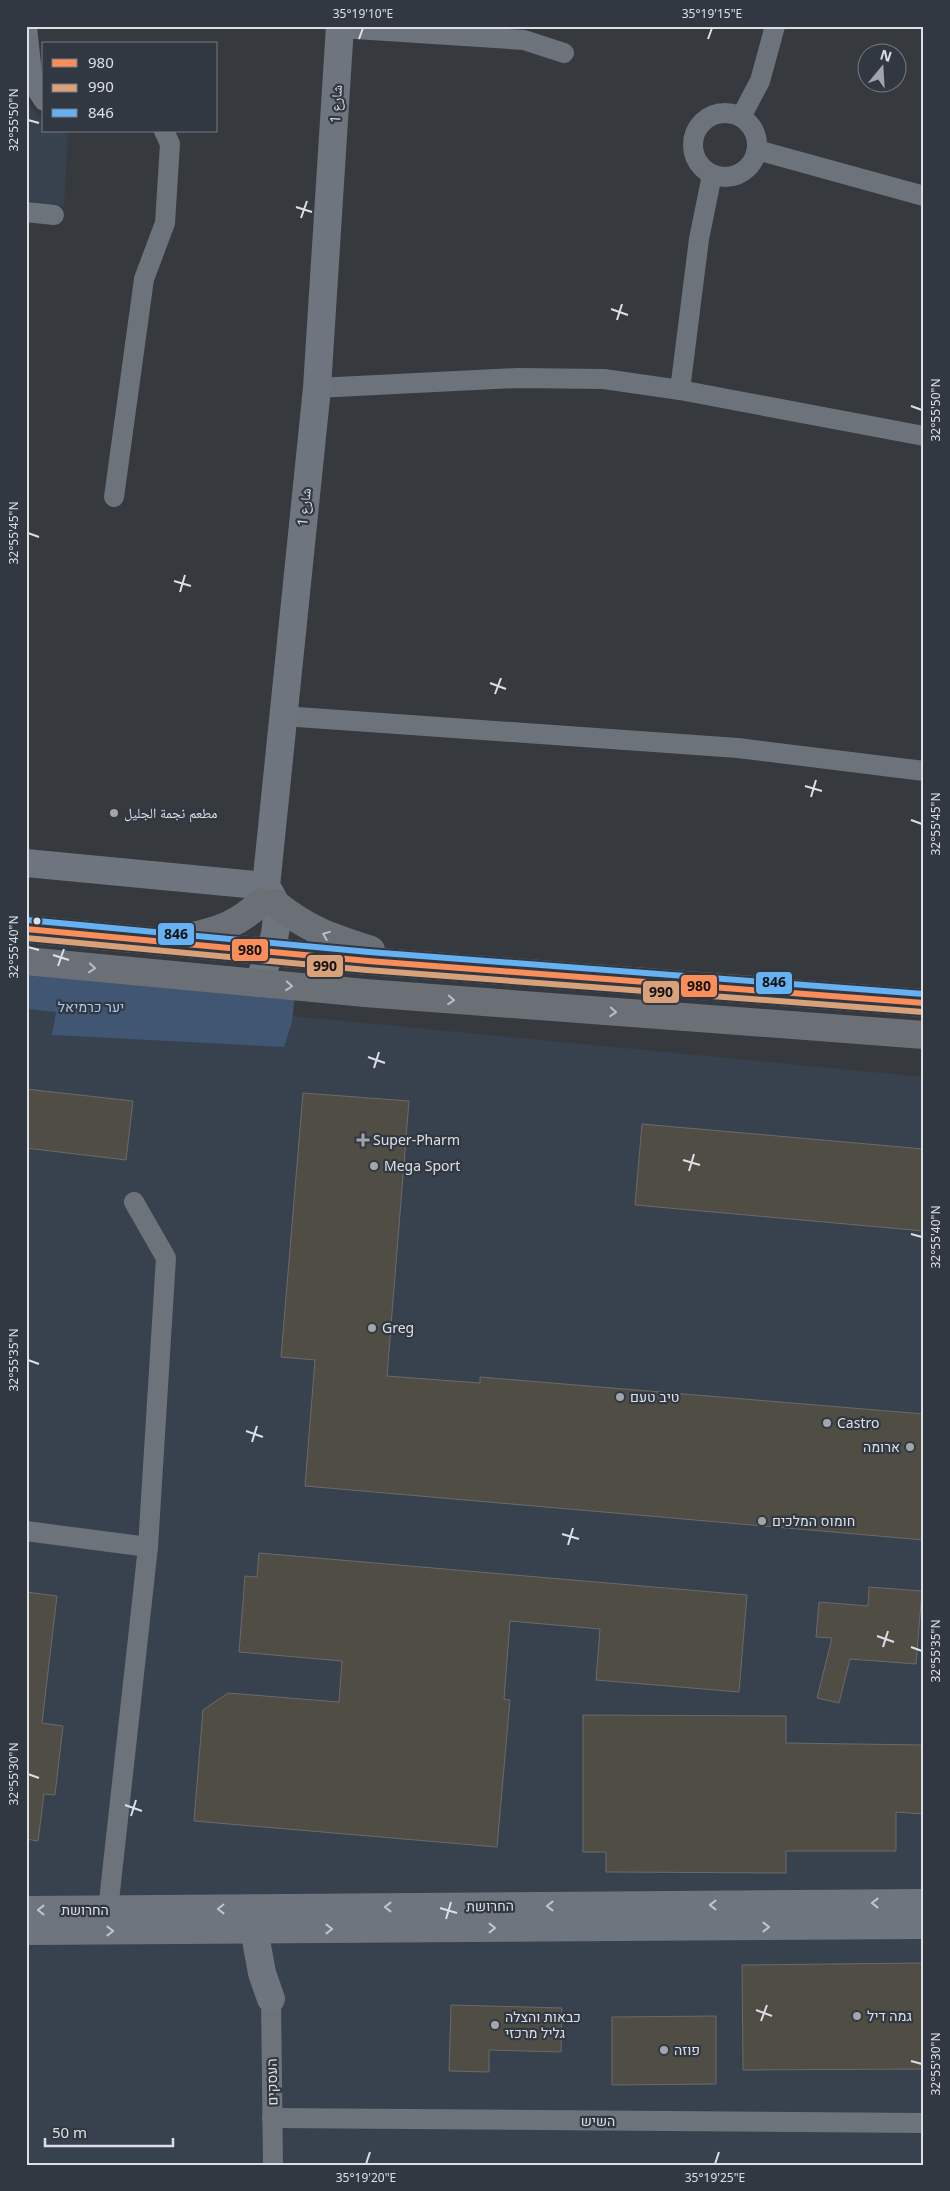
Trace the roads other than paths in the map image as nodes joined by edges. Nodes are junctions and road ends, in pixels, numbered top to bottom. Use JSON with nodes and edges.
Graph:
{"nodes":[{"id":1,"x":27,"y":26,"type":"edge"},
{"id":2,"x":775,"y":26,"type":"edge"},
{"id":3,"x":340,"y":27,"type":"edge"},
{"id":4,"x":564,"y":53,"type":"dead end"},
{"id":5,"x":42,"y":98,"type":"edge"},
{"id":6,"x":741,"y":117,"type":"junction"},
{"id":7,"x":164,"y":132,"type":"edge"},
{"id":8,"x":757,"y":150,"type":"junction"},
{"id":9,"x":712,"y":175,"type":"junction"},
{"id":10,"x":924,"y":196,"type":"edge"},
{"id":11,"x":26,"y":212,"type":"edge"},
{"id":12,"x":54,"y":215,"type":"dead end"},
{"id":13,"x":316,"y":388,"type":"junction"},
{"id":14,"x":680,"y":390,"type":"junction"},
{"id":15,"x":924,"y":436,"type":"edge"},
{"id":16,"x":114,"y":497,"type":"dead end"},
{"id":17,"x":283,"y":716,"type":"junction"},
{"id":18,"x":924,"y":771,"type":"edge"},
{"id":19,"x":26,"y":864,"type":"edge"},
{"id":20,"x":267,"y":897,"type":"junction"},
{"id":21,"x":26,"y":929,"type":"edge"},
{"id":22,"x":165,"y":942,"type":"junction"},
{"id":23,"x":264,"y":952,"type":"junction"},
{"id":24,"x":26,"y":961,"type":"edge"},
{"id":25,"x":423,"y":966,"type":"junction"},
{"id":26,"x":258,"y":983,"type":"junction"},
{"id":27,"x":924,"y":1003,"type":"edge"},
{"id":28,"x":924,"y":1035,"type":"edge"},
{"id":29,"x":134,"y":1202,"type":"dead end"},
{"id":30,"x":26,"y":1531,"type":"edge"},
{"id":31,"x":148,"y":1547,"type":"junction"},
{"id":32,"x":924,"y":1903,"type":"edge"},
{"id":33,"x":26,"y":1910,"type":"edge"},
{"id":34,"x":108,"y":1910,"type":"junction"},
{"id":35,"x":268,"y":1922,"type":"junction"},
{"id":36,"x":924,"y":1925,"type":"edge"},
{"id":37,"x":26,"y":1931,"type":"edge"},
{"id":38,"x":271,"y":1999,"type":"joint"},
{"id":39,"x":272,"y":2118,"type":"junction"},
{"id":40,"x":924,"y":2123,"type":"edge"},
{"id":41,"x":273,"y":2165,"type":"edge"}],
"edges":[{"from":1,"to":5,"type":"street"},
{"from":2,"to":6,"type":"street"},
{"from":3,"to":4,"type":"street"},
{"from":3,"to":13,"type":"street","name":"شارع 1"},
{"from":6,"to":8,"type":"street"},
{"from":6,"to":9,"type":"street"},
{"from":7,"to":16,"type":"street"},
{"from":8,"to":9,"type":"street"},
{"from":8,"to":10,"type":"street"},
{"from":9,"to":14,"type":"street"},
{"from":11,"to":12,"type":"street"},
{"from":13,"to":14,"type":"street"},
{"from":13,"to":17,"type":"street","name":"شارع 1"},
{"from":14,"to":15,"type":"street"},
{"from":17,"to":18,"type":"street"},
{"from":17,"to":20,"type":"street","name":"شارع 1"},
{"from":19,"to":20,"type":"street"},
{"from":20,"to":22,"type":"highway"},
{"from":20,"to":23,"type":"street","name":"شارع 1"},
{"from":25,"to":20,"type":"highway","one_way":true},
{"from":21,"to":22,"type":"highway"},
{"from":22,"to":23,"type":"highway"},
{"from":23,"to":25,"type":"highway"},
{"from":23,"to":26,"type":"street","name":"شارع 1"},
{"from":24,"to":26,"type":"highway","one_way":true},
{"from":25,"to":27,"type":"highway"},
{"from":26,"to":28,"type":"highway","one_way":true},
{"from":29,"to":31,"type":"street"},
{"from":30,"to":31,"type":"street"},
{"from":31,"to":34,"type":"street"},
{"from":32,"to":35,"type":"street","name":"החרושת","one_way":true},
{"from":34,"to":33,"type":"street","name":"החרושת","one_way":true},
{"from":35,"to":34,"type":"street","name":"החרושת","one_way":true},
{"from":35,"to":36,"type":"street","name":"החרושת","one_way":true},
{"from":37,"to":35,"type":"street","name":"החרושת","one_way":true},
{"from":35,"to":38,"type":"street"},
{"from":38,"to":39,"type":"street","name":"העסקים"},
{"from":39,"to":40,"type":"street","name":"השיש"},
{"from":39,"to":41,"type":"street","name":"העסקים"}]}
